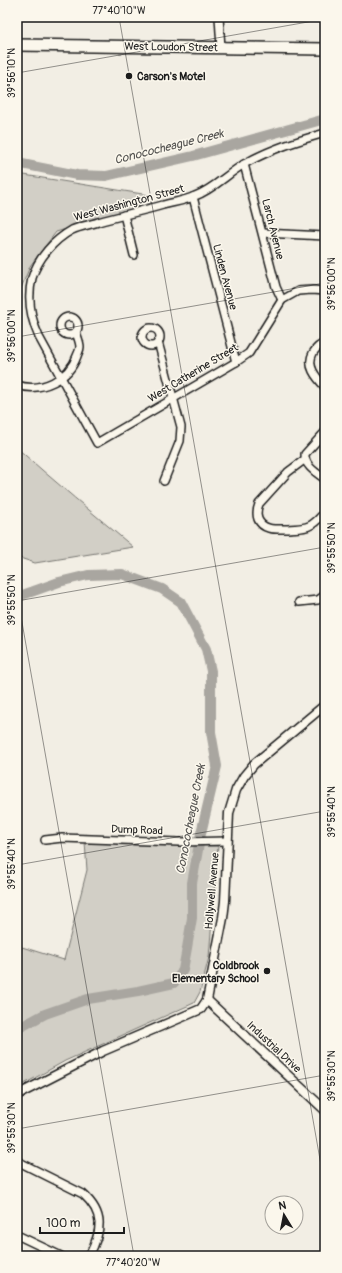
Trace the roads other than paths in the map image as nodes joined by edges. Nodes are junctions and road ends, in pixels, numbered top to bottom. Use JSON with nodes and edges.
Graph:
{"nodes":[{"id":1,"x":220,"y":17,"type":"edge"},
{"id":2,"x":17,"y":46,"type":"edge"},
{"id":3,"x":221,"y":48,"type":"junction"},
{"id":4,"x":325,"y":48,"type":"edge"},
{"id":5,"x":325,"y":133,"type":"edge"},
{"id":6,"x":244,"y":164,"type":"junction"},
{"id":7,"x":193,"y":197,"type":"junction"},
{"id":8,"x":124,"y":215,"type":"junction"},
{"id":9,"x":263,"y":233,"type":"junction"},
{"id":10,"x":325,"y":236,"type":"edge"},
{"id":11,"x":134,"y":255,"type":"dead end"},
{"id":12,"x":325,"y":291,"type":"edge"},
{"id":13,"x":282,"y":300,"type":"junction"},
{"id":14,"x":76,"y":332,"type":"dead end"},
{"id":15,"x":158,"y":342,"type":"dead end"},
{"id":16,"x":325,"y":343,"type":"edge"},
{"id":17,"x":236,"y":362,"type":"junction"},
{"id":18,"x":62,"y":378,"type":"junction"},
{"id":19,"x":17,"y":385,"type":"edge"},
{"id":20,"x":325,"y":387,"type":"edge"},
{"id":21,"x":173,"y":398,"type":"junction"},
{"id":22,"x":325,"y":432,"type":"edge"},
{"id":23,"x":97,"y":443,"type":"joint"},
{"id":24,"x":304,"y":457,"type":"junction"},
{"id":25,"x":325,"y":480,"type":"edge"},
{"id":26,"x":164,"y":481,"type":"dead end"},
{"id":27,"x":325,"y":512,"type":"edge"},
{"id":28,"x":325,"y":595,"type":"edge"},
{"id":29,"x":299,"y":602,"type":"dead end"},
{"id":30,"x":325,"y":705,"type":"edge"},
{"id":31,"x":45,"y":840,"type":"dead end"},
{"id":32,"x":227,"y":841,"type":"junction"},
{"id":33,"x":207,"y":1000,"type":"junction"},
{"id":34,"x":17,"y":1095,"type":"edge"},
{"id":35,"x":325,"y":1110,"type":"edge"},
{"id":36,"x":17,"y":1161,"type":"edge"},
{"id":37,"x":17,"y":1235,"type":"edge"},
{"id":38,"x":61,"y":1256,"type":"edge"},
{"id":39,"x":89,"y":1256,"type":"edge"}],
"edges":[{"from":1,"to":3,"type":"street"},
{"from":2,"to":3,"type":"highway","name":"West Loudon Street"},
{"from":3,"to":4,"type":"highway","name":"West Loudon Street"},
{"from":5,"to":6,"type":"street","name":"West Washington Street"},
{"from":6,"to":7,"type":"street","name":"West Washington Street"},
{"from":6,"to":9,"type":"street","name":"Larch Avenue"},
{"from":7,"to":8,"type":"street","name":"West Washington Street"},
{"from":7,"to":17,"type":"street","name":"Linden Avenue"},
{"from":8,"to":11,"type":"street"},
{"from":8,"to":18,"type":"street","name":"West Washington Street"},
{"from":9,"to":10,"type":"street"},
{"from":9,"to":13,"type":"street","name":"Larch Avenue"},
{"from":12,"to":13,"type":"street"},
{"from":13,"to":17,"type":"street","name":"West Catherine Street"},
{"from":14,"to":18,"type":"street"},
{"from":15,"to":21,"type":"street"},
{"from":16,"to":20,"type":"street"},
{"from":17,"to":21,"type":"street","name":"West Catherine Street"},
{"from":18,"to":19,"type":"street"},
{"from":18,"to":23,"type":"street","name":"West Washington Street"},
{"from":21,"to":23,"type":"street","name":"West Catherine Street"},
{"from":21,"to":26,"type":"street"},
{"from":22,"to":24,"type":"street"},
{"from":24,"to":25,"type":"street"},
{"from":24,"to":27,"type":"street"},
{"from":28,"to":29,"type":"street"},
{"from":30,"to":32,"type":"street","name":"Hollywell Avenue"},
{"from":31,"to":32,"type":"street","name":"Dump Road"},
{"from":32,"to":33,"type":"street","name":"Hollywell Avenue"},
{"from":33,"to":34,"type":"street"},
{"from":33,"to":35,"type":"street","name":"Industrial Drive"},
{"from":36,"to":39,"type":"street"},
{"from":37,"to":38,"type":"street"}]}
